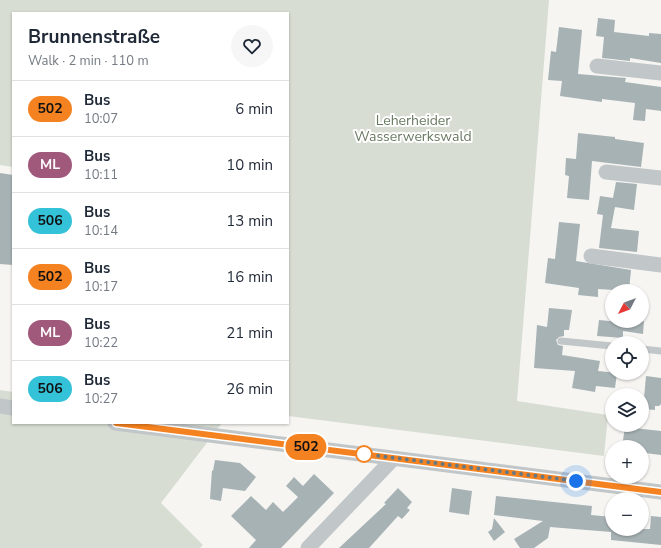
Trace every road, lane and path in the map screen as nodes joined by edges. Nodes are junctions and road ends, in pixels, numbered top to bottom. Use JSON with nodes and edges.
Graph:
{"nodes":[{"id":1,"x":597,"y":66,"type":"dead end"},
{"id":2,"x":661,"y":73,"type":"edge"},
{"id":3,"x":606,"y":172,"type":"dead end"},
{"id":4,"x":661,"y":178,"type":"edge"},
{"id":5,"x":591,"y":256,"type":"dead end"},
{"id":6,"x":661,"y":265,"type":"edge"},
{"id":7,"x":561,"y":341,"type":"dead end"},
{"id":8,"x":605,"y":345,"type":"edge"},
{"id":9,"x":649,"y":350,"type":"edge"},
{"id":10,"x":661,"y":351,"type":"edge"},
{"id":11,"x":0,"y":406,"type":"edge"},
{"id":12,"x":12,"y":408,"type":"edge"},
{"id":13,"x":123,"y":424,"type":"edge"},
{"id":14,"x":393,"y":458,"type":"junction"},
{"id":15,"x":661,"y":492,"type":"edge"},
{"id":16,"x":308,"y":548,"type":"edge"}],
"edges":[{"from":1,"to":2,"type":"street"},
{"from":3,"to":4,"type":"street"},
{"from":5,"to":6,"type":"street"},
{"from":7,"to":8,"type":"lane"},
{"from":9,"to":10,"type":"lane"},
{"from":11,"to":12,"type":"street"},
{"from":13,"to":14,"type":"street"},
{"from":14,"to":15,"type":"street"},
{"from":14,"to":16,"type":"street"}]}
